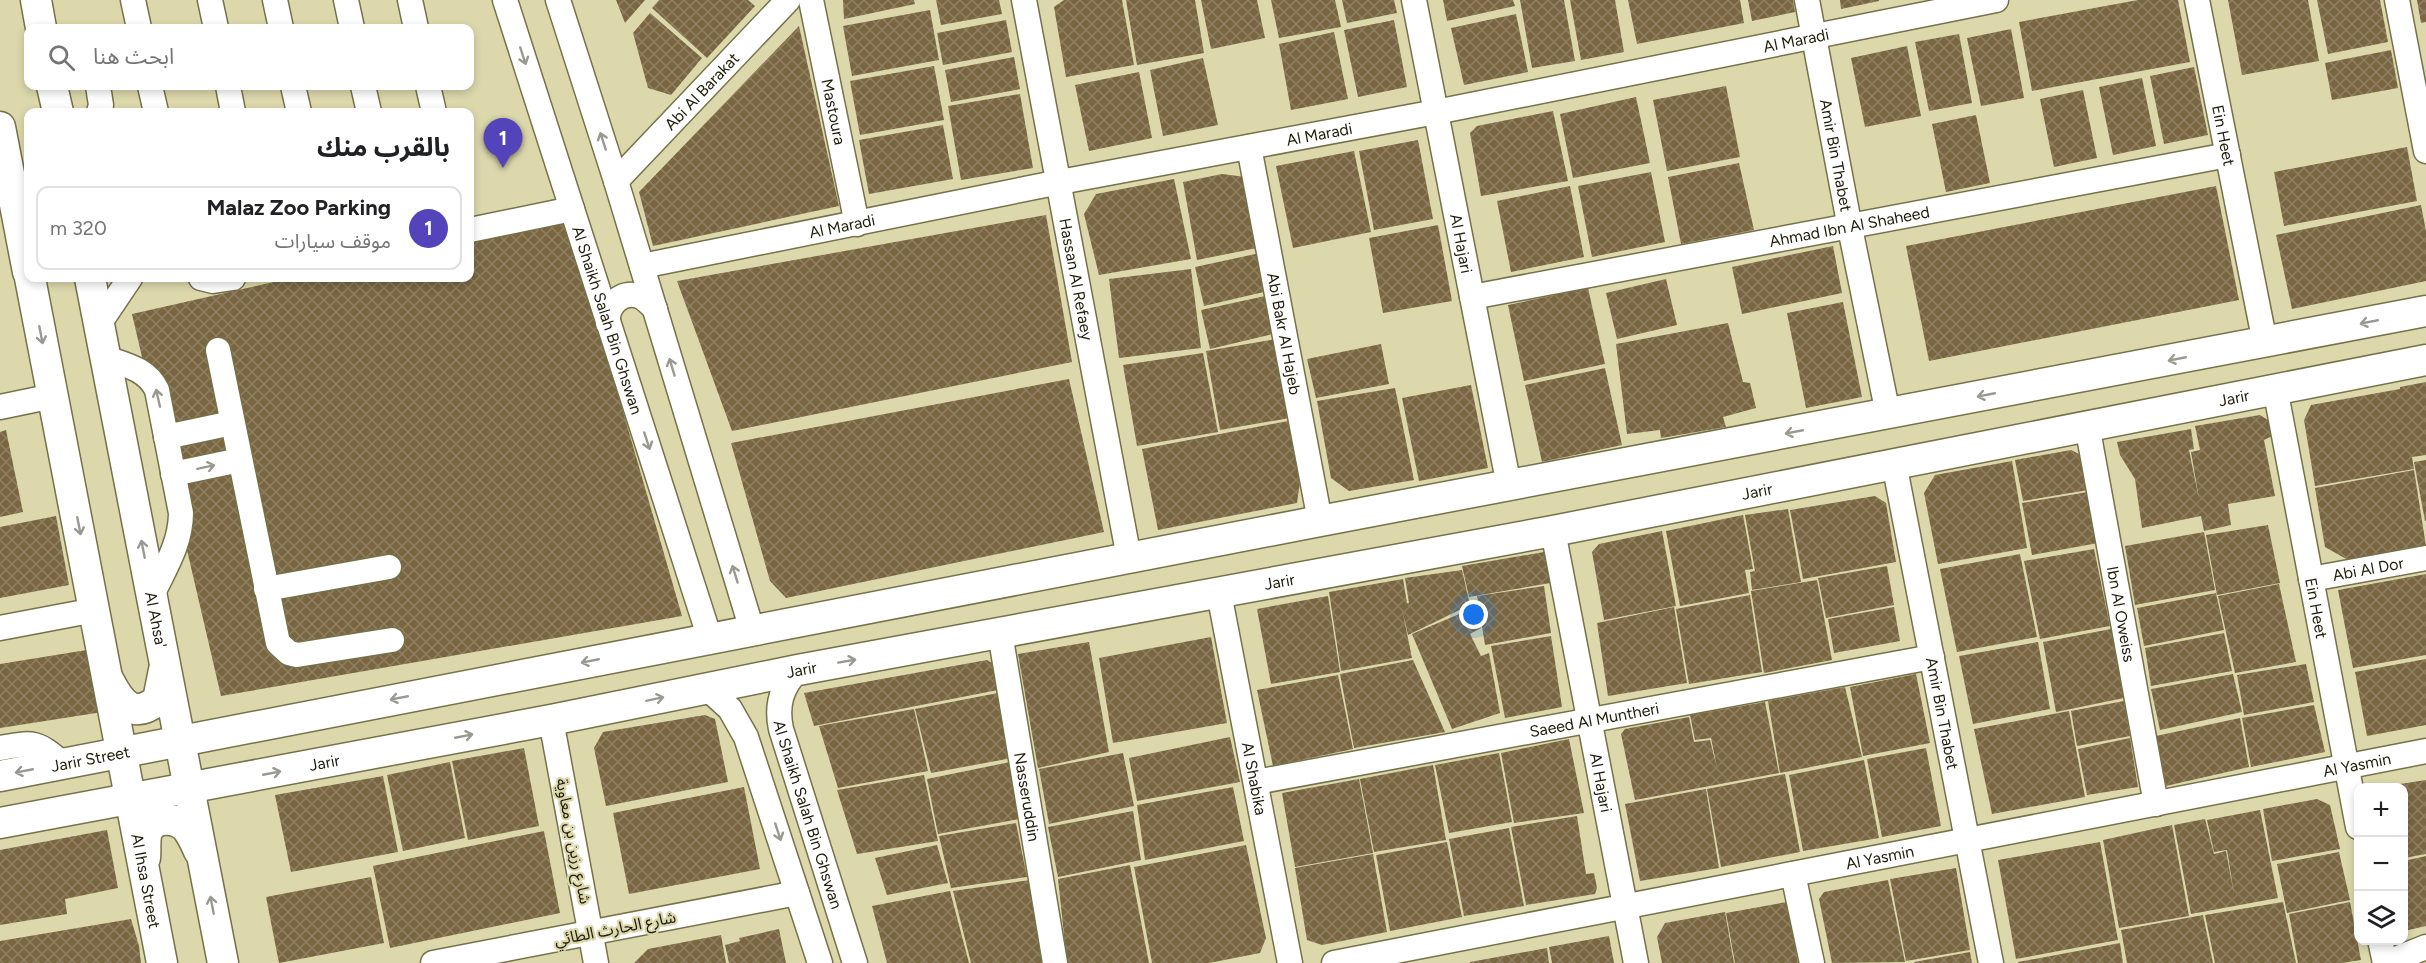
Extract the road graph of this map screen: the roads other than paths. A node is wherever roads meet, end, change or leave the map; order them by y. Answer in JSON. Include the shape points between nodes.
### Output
{"nodes":[{"id":1,"x":36,"y":0,"type":"edge"},
{"id":2,"x":133,"y":0,"type":"edge"},
{"id":3,"x":210,"y":0,"type":"edge"},
{"id":4,"x":275,"y":0,"type":"edge"},
{"id":5,"x":346,"y":0,"type":"edge"},
{"id":6,"x":410,"y":0,"type":"edge"},
{"id":7,"x":505,"y":0,"type":"edge"},
{"id":8,"x":558,"y":0,"type":"edge"},
{"id":9,"x":788,"y":0,"type":"edge"},
{"id":10,"x":811,"y":0,"type":"edge"},
{"id":11,"x":1024,"y":0,"type":"edge"},
{"id":12,"x":1414,"y":0,"type":"edge"},
{"id":13,"x":1807,"y":0,"type":"edge"},
{"id":14,"x":1996,"y":0,"type":"edge"},
{"id":15,"x":2197,"y":0,"type":"edge"},
{"id":16,"x":2397,"y":0,"type":"edge"},
{"id":17,"x":40,"y":24,"type":"edge"},
{"id":18,"x":138,"y":24,"type":"edge"},
{"id":19,"x":215,"y":24,"type":"edge"},
{"id":20,"x":280,"y":24,"type":"edge"},
{"id":21,"x":351,"y":24,"type":"edge"},
{"id":22,"x":415,"y":24,"type":"edge"},
{"id":23,"x":1814,"y":37,"type":"junction"},
{"id":24,"x":53,"y":90,"type":"edge"},
{"id":25,"x":99,"y":90,"type":"edge"},
{"id":26,"x":151,"y":90,"type":"edge"},
{"id":27,"x":229,"y":90,"type":"edge"},
{"id":28,"x":294,"y":90,"type":"edge"},
{"id":29,"x":364,"y":90,"type":"edge"},
{"id":30,"x":429,"y":90,"type":"edge"},
{"id":31,"x":57,"y":108,"type":"edge"},
{"id":32,"x":100,"y":108,"type":"edge"},
{"id":33,"x":155,"y":108,"type":"edge"},
{"id":34,"x":233,"y":108,"type":"edge"},
{"id":35,"x":298,"y":108,"type":"edge"},
{"id":36,"x":368,"y":108,"type":"edge"},
{"id":37,"x":433,"y":108,"type":"edge"},
{"id":38,"x":1436,"y":112,"type":"junction"},
{"id":39,"x":0,"y":127,"type":"edge"},
{"id":40,"x":1249,"y":147,"type":"junction"},
{"id":41,"x":2426,"y":151,"type":"edge"},
{"id":42,"x":2228,"y":155,"type":"junction"},
{"id":43,"x":616,"y":181,"type":"junction"},
{"id":44,"x":5,"y":182,"type":"edge"},
{"id":45,"x":1060,"y":182,"type":"junction"},
{"id":46,"x":572,"y":209,"type":"junction"},
{"id":47,"x":857,"y":224,"type":"junction"},
{"id":48,"x":1850,"y":228,"type":"junction"},
{"id":49,"x":474,"y":229,"type":"edge"},
{"id":50,"x":24,"y":256,"type":"edge"},
{"id":51,"x":640,"y":261,"type":"junction"},
{"id":52,"x":595,"y":280,"type":"junction"},
{"id":53,"x":31,"y":282,"type":"edge"},
{"id":54,"x":91,"y":282,"type":"edge"},
{"id":55,"x":127,"y":282,"type":"edge"},
{"id":56,"x":1472,"y":297,"type":"junction"},
{"id":57,"x":655,"y":309,"type":"junction"},
{"id":58,"x":2426,"y":311,"type":"edge"},
{"id":59,"x":608,"y":322,"type":"junction"},
{"id":60,"x":99,"y":324,"type":"junction"},
{"id":61,"x":2265,"y":342,"type":"junction"},
{"id":62,"x":218,"y":350,"type":"dead end"},
{"id":63,"x":106,"y":358,"type":"junction"},
{"id":64,"x":2426,"y":360,"type":"edge"},
{"id":65,"x":2275,"y":388,"type":"junction"},
{"id":66,"x":53,"y":396,"type":"junction"},
{"id":67,"x":0,"y":407,"type":"edge"},
{"id":68,"x":1888,"y":414,"type":"junction"},
{"id":69,"x":232,"y":423,"type":"junction"},
{"id":70,"x":2087,"y":425,"type":"junction"},
{"id":71,"x":166,"y":437,"type":"junction"},
{"id":72,"x":240,"y":460,"type":"junction"},
{"id":73,"x":1894,"y":463,"type":"junction"},
{"id":74,"x":173,"y":474,"type":"junction"},
{"id":75,"x":1509,"y":486,"type":"junction"},
{"id":76,"x":1320,"y":521,"type":"junction"},
{"id":77,"x":1553,"y":531,"type":"junction"},
{"id":78,"x":1129,"y":558,"type":"junction"},
{"id":79,"x":2426,"y":558,"type":"edge"},
{"id":80,"x":389,"y":567,"type":"dead end"},
{"id":81,"x":2311,"y":579,"type":"junction"},
{"id":82,"x":266,"y":589,"type":"junction"},
{"id":83,"x":1219,"y":593,"type":"junction"},
{"id":84,"x":152,"y":595,"type":"junction"},
{"id":85,"x":95,"y":610,"type":"junction"},
{"id":86,"x":0,"y":628,"type":"edge"},
{"id":87,"x":752,"y":630,"type":"junction"},
{"id":88,"x":999,"y":633,"type":"junction"},
{"id":89,"x":710,"y":639,"type":"junction"},
{"id":90,"x":392,"y":640,"type":"dead end"},
{"id":91,"x":1932,"y":657,"type":"junction"},
{"id":92,"x":165,"y":669,"type":"junction"},
{"id":93,"x":798,"y":670,"type":"junction"},
{"id":94,"x":109,"y":681,"type":"junction"},
{"id":95,"x":707,"y":688,"type":"junction"},
{"id":96,"x":551,"y":720,"type":"junction"},
{"id":97,"x":1589,"y":720,"type":"junction"},
{"id":98,"x":233,"y":729,"type":"junction"},
{"id":99,"x":783,"y":737,"type":"junction"},
{"id":100,"x":180,"y":740,"type":"junction"},
{"id":101,"x":749,"y":747,"type":"junction"},
{"id":102,"x":0,"y":748,"type":"edge"},
{"id":103,"x":2426,"y":751,"type":"edge"},
{"id":104,"x":123,"y":752,"type":"junction"},
{"id":105,"x":65,"y":763,"type":"junction"},
{"id":106,"x":2347,"y":767,"type":"junction"},
{"id":107,"x":0,"y":776,"type":"edge"},
{"id":108,"x":243,"y":778,"type":"junction"},
{"id":109,"x":796,"y":780,"type":"junction"},
{"id":110,"x":1256,"y":782,"type":"junction"},
{"id":111,"x":190,"y":788,"type":"junction"},
{"id":112,"x":764,"y":789,"type":"junction"},
{"id":113,"x":132,"y":799,"type":"junction"},
{"id":114,"x":2156,"y":804,"type":"junction"},
{"id":115,"x":2354,"y":805,"type":"edge"},
{"id":116,"x":74,"y":809,"type":"junction"},
{"id":117,"x":0,"y":823,"type":"edge"},
{"id":118,"x":1967,"y":840,"type":"junction"},
{"id":119,"x":204,"y":859,"type":"junction"},
{"id":120,"x":145,"y":867,"type":"junction"},
{"id":121,"x":1793,"y":874,"type":"junction"},
{"id":122,"x":797,"y":893,"type":"junction"},
{"id":123,"x":1625,"y":906,"type":"junction"},
{"id":124,"x":591,"y":933,"type":"junction"},
{"id":125,"x":2381,"y":945,"type":"edge"},
{"id":126,"x":2426,"y":947,"type":"edge"},
{"id":127,"x":162,"y":963,"type":"edge"},
{"id":128,"x":223,"y":963,"type":"edge"},
{"id":129,"x":433,"y":963,"type":"edge"},
{"id":130,"x":596,"y":963,"type":"edge"},
{"id":131,"x":820,"y":963,"type":"edge"},
{"id":132,"x":855,"y":963,"type":"edge"},
{"id":133,"x":1055,"y":963,"type":"edge"},
{"id":134,"x":1290,"y":963,"type":"edge"},
{"id":135,"x":1334,"y":963,"type":"edge"},
{"id":136,"x":1636,"y":963,"type":"edge"},
{"id":137,"x":1812,"y":963,"type":"edge"},
{"id":138,"x":1991,"y":963,"type":"edge"},
{"id":139,"x":2385,"y":963,"type":"edge"}],
"edges":[{"from":1,"to":17,"type":"main road"},
{"from":2,"to":18,"type":"street"},
{"from":3,"to":19,"type":"street"},
{"from":4,"to":20,"type":"street"},
{"from":5,"to":21,"type":"street"},
{"from":6,"to":22,"type":"street"},
{"from":7,"to":46,"type":"street","name":"Al Shaikh Salah Bin Ghswan","one_way":true},
{"from":43,"to":8,"type":"street","one_way":true},
{"from":9,"to":43,"type":"street","name":"Abi Al Barakat"},
{"from":10,"to":47,"type":"street","name":"Mastoura"},
{"from":11,"to":45,"type":"street","name":"Hassan Al Refaey"},
{"from":12,"to":38,"type":"street","name":"Al Hajari"},
{"from":13,"to":23,"type":"street","name":"Amir Bin Thabet"},
{"from":14,"to":23,"type":"street","name":"Al Maradi"},
{"from":15,"to":42,"type":"street","name":"Ein Heet"},
{"from":16,"to":41,"type":"street"},
{"from":23,"to":38,"type":"street","name":"Al Maradi"},
{"from":23,"to":48,"type":"street","name":"Amir Bin Thabet"},
{"from":24,"to":31,"type":"main road"},
{"from":25,"to":32,"type":"street"},
{"from":26,"to":33,"type":"street"},
{"from":27,"to":34,"type":"street"},
{"from":28,"to":35,"type":"street"},
{"from":29,"to":36,"type":"street"},
{"from":30,"to":37,"type":"street"},
{"from":38,"to":40,"type":"street","name":"Al Maradi"},
{"from":38,"to":56,"type":"street","name":"Al Hajari"},
{"from":39,"to":44,"type":"main road"},
{"from":40,"to":45,"type":"street","name":"Al Maradi"},
{"from":40,"to":76,"type":"street","name":"Abi Bakr Al Hajeb"},
{"from":42,"to":48,"type":"street","name":"Ahmad Ibn Al Shaheed"},
{"from":42,"to":61,"type":"street","name":"Ein Heet"},
{"from":43,"to":51,"type":"street"},
{"from":44,"to":50,"type":"main road"},
{"from":45,"to":47,"type":"street","name":"Al Maradi"},
{"from":45,"to":78,"type":"street","name":"Hassan Al Refaey"},
{"from":46,"to":49,"type":"street"},
{"from":46,"to":52,"type":"street","name":"Al Shaikh Salah Bin Ghswan"},
{"from":47,"to":51,"type":"street","name":"Al Maradi"},
{"from":48,"to":56,"type":"street","name":"Ahmad Ibn Al Shaheed"},
{"from":48,"to":68,"type":"street","name":"Amir Bin Thabet"},
{"from":51,"to":52,"type":"street","via":[[628,284],[607,289]]},
{"from":51,"to":57,"type":"street"},
{"from":52,"to":59,"type":"street","name":"Al Shaikh Salah Bin Ghswan"},
{"from":53,"to":66,"type":"main road","one_way":true},
{"from":54,"to":60,"type":"main road","name":"Al Ahsa'"},
{"from":55,"to":60,"type":"street"},
{"from":56,"to":75,"type":"street","name":"Al Hajari"},
{"from":57,"to":59,"type":"street","via":[[639,296],[624,296],[613,303]]},
{"from":87,"to":57,"type":"street","one_way":true},
{"from":58,"to":61,"type":"main road","one_way":true},
{"from":59,"to":89,"type":"street","name":"Al Shaikh Salah Bin Ghswan","one_way":true},
{"from":60,"to":63,"type":"main road","name":"Al Ahsa'"},
{"from":61,"to":68,"type":"main road","one_way":true},
{"from":62,"to":69,"type":"street"},
{"from":71,"to":63,"type":"street","one_way":true,"via":[[154,384],[142,372]]},
{"from":84,"to":63,"type":"main road","name":"Al Ahsa'","one_way":true},
{"from":64,"to":65,"type":"main road","name":"Jarir"},
{"from":65,"to":70,"type":"main road","name":"Jarir"},
{"from":65,"to":81,"type":"street","name":"Ein Heet"},
{"from":66,"to":67,"type":"street"},
{"from":66,"to":85,"type":"main road","one_way":true},
{"from":68,"to":75,"type":"main road","one_way":true},
{"from":69,"to":71,"type":"street"},
{"from":69,"to":72,"type":"street"},
{"from":70,"to":73,"type":"main road","name":"Jarir"},
{"from":70,"to":114,"type":"street","name":"Ibn Al Oweiss"},
{"from":71,"to":74,"type":"street"},
{"from":74,"to":72,"type":"street","one_way":true},
{"from":72,"to":82,"type":"street"},
{"from":73,"to":77,"type":"main road","name":"Jarir"},
{"from":73,"to":91,"type":"street","name":"Amir Bin Thabet"},
{"from":74,"to":84,"type":"street","via":[[181,513],[179,536]]},
{"from":75,"to":76,"type":"main road"},
{"from":76,"to":78,"type":"main road"},
{"from":77,"to":83,"type":"main road","name":"Jarir"},
{"from":77,"to":97,"type":"street","name":"Al Hajari"},
{"from":78,"to":87,"type":"main road"},
{"from":79,"to":81,"type":"street","name":"Abi Al Dor"},
{"from":80,"to":82,"type":"street"},
{"from":81,"to":106,"type":"street","name":"Ein Heet"},
{"from":82,"to":90,"type":"street","via":[[275,636],[289,653],[304,655]]},
{"from":83,"to":88,"type":"main road","name":"Jarir"},
{"from":83,"to":110,"type":"street","name":"Al Shabika"},
{"from":84,"to":92,"type":"main road","name":"Al Ahsa'"},
{"from":85,"to":86,"type":"street"},
{"from":85,"to":94,"type":"main road"},
{"from":87,"to":89,"type":"main road"},
{"from":93,"to":88,"type":"main road","name":"Jarir","one_way":true},
{"from":88,"to":133,"type":"street","name":"Nasseruddin"},
{"from":89,"to":98,"type":"main road","one_way":true},
{"from":91,"to":97,"type":"street","name":"Saeed Al Muntheri"},
{"from":91,"to":118,"type":"street","name":"Amir Bin Thabet"},
{"from":92,"to":94,"type":"main road","via":[[158,700],[144,709],[124,704]]},
{"from":92,"to":100,"type":"main road","name":"Al Ahsa'"},
{"from":93,"to":95,"type":"main road","name":"Jarir"},
{"from":93,"to":99,"type":"street","name":"Al Shaikh Salah Bin Ghswan","via":[[789,679],[779,703]]},
{"from":94,"to":104,"type":"main road"},
{"from":96,"to":95,"type":"main road","name":"Jarir","one_way":true},
{"from":95,"to":101,"type":"street","name":"Al Shaikh Salah Bin Ghswan","via":[[730,709]]},
{"from":108,"to":96,"type":"main road","name":"Jarir","one_way":true},
{"from":96,"to":124,"type":"street","name":"شارع رزين بن معاوية"},
{"from":97,"to":110,"type":"street","name":"Saeed Al Muntheri"},
{"from":97,"to":123,"type":"street","name":"Al Hajari"},
{"from":98,"to":100,"type":"main road"},
{"from":98,"to":108,"type":"main road","via":[[207,744],[202,765],[213,778]]},
{"from":99,"to":101,"type":"street","via":[[772,757],[763,758]]},
{"from":99,"to":109,"type":"street","name":"Al Shaikh Salah Bin Ghswan"},
{"from":100,"to":104,"type":"main road","name":"Jarir Street"},
{"from":100,"to":111,"type":"main road","name":"Al Ahsa'"},
{"from":101,"to":112,"type":"street","name":"Al Shaikh Salah Bin Ghswan"},
{"from":102,"to":105,"type":"street","via":[[40,746]]},
{"from":103,"to":106,"type":"street","name":"Al Yasmin"},
{"from":104,"to":105,"type":"main road","name":"Jarir Street"},
{"from":104,"to":113,"type":"main road","name":"Al Ihsa Street"},
{"from":105,"to":107,"type":"main road","name":"Jarir Street","one_way":true},
{"from":105,"to":116,"type":"main road","via":[[96,765],[104,779],[98,799]]},
{"from":106,"to":114,"type":"street","name":"Al Yasmin"},
{"from":106,"to":115,"type":"street","name":"Ein Heet"},
{"from":108,"to":111,"type":"main road","name":"Jarir"},
{"from":109,"to":112,"type":"street","via":[[778,768],[769,771]]},
{"from":109,"to":132,"type":"street","name":"Al Shaikh Salah Bin Ghswan"},
{"from":110,"to":134,"type":"street","name":"Al Shabika"},
{"from":111,"to":113,"type":"main road","name":"Jarir"},
{"from":111,"to":119,"type":"main road","name":"Al Ahsa'"},
{"from":112,"to":122,"type":"street","name":"Al Shaikh Salah Bin Ghswan","one_way":true},
{"from":113,"to":116,"type":"main road","name":"Jarir"},
{"from":113,"to":120,"type":"main road","name":"Al Ihsa Street"},
{"from":114,"to":118,"type":"street","name":"Al Yasmin"},
{"from":116,"to":117,"type":"main road"},
{"from":118,"to":121,"type":"street","name":"Al Yasmin"},
{"from":118,"to":138,"type":"street","name":"Amir Bin Thabet"},
{"from":119,"to":120,"type":"main road","via":[[183,825],[162,820],[148,830]]},
{"from":128,"to":119,"type":"main road","name":"Al Ahsa'","one_way":true},
{"from":120,"to":127,"type":"main road","name":"Al Ihsa Street"},
{"from":121,"to":123,"type":"street","name":"Al Yasmin"},
{"from":121,"to":137,"type":"street"},
{"from":122,"to":124,"type":"street","name":"شارع الحارث الطائي"},
{"from":122,"to":131,"type":"street","name":"Al Shaikh Salah Bin Ghswan"},
{"from":123,"to":135,"type":"street","name":"Al Yasmin"},
{"from":123,"to":136,"type":"street","name":"Al Hajari"},
{"from":124,"to":129,"type":"street","name":"شارع الحارث الطائي"},
{"from":124,"to":130,"type":"street","name":"شارع رزين بن معاوية"},
{"from":125,"to":139,"type":"street"},
{"from":126,"to":139,"type":"street"}]}
